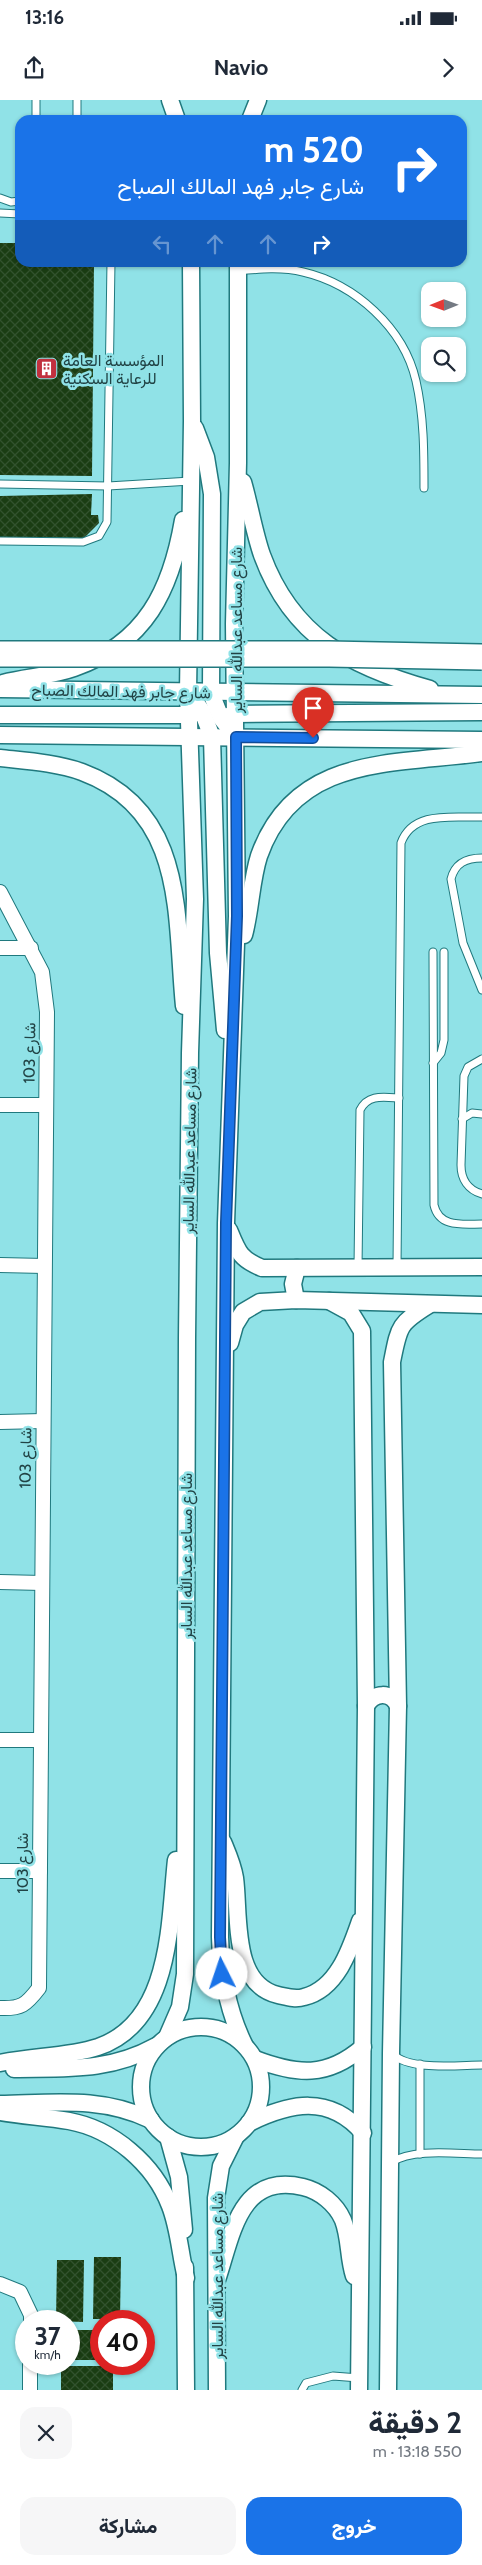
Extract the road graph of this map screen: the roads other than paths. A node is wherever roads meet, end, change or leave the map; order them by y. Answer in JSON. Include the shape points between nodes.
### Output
{"nodes":[{"id":1,"x":36,"y":100,"type":"edge"},
{"id":2,"x":77,"y":100,"type":"edge"},
{"id":3,"x":170,"y":100,"type":"edge"},
{"id":4,"x":258,"y":100,"type":"edge"},
{"id":5,"x":36,"y":115,"type":"edge"},
{"id":6,"x":77,"y":115,"type":"edge"},
{"id":7,"x":175,"y":115,"type":"edge"},
{"id":8,"x":252,"y":115,"type":"edge"},
{"id":9,"x":0,"y":198,"type":"edge"},
{"id":10,"x":15,"y":202,"type":"edge"},
{"id":11,"x":0,"y":214,"type":"edge"},
{"id":12,"x":15,"y":214,"type":"edge"},
{"id":13,"x":111,"y":267,"type":"edge"},
{"id":14,"x":191,"y":267,"type":"edge"},
{"id":15,"x":238,"y":267,"type":"edge"},
{"id":16,"x":192,"y":421,"type":"junction"},
{"id":17,"x":238,"y":463,"type":"junction"},
{"id":18,"x":191,"y":482,"type":"junction"},
{"id":19,"x":0,"y":484,"type":"edge"},
{"id":20,"x":108,"y":486,"type":"junction"},
{"id":21,"x":424,"y":488,"type":"dead end"},
{"id":22,"x":0,"y":541,"type":"edge"},
{"id":23,"x":0,"y":654,"type":"edge"},
{"id":24,"x":482,"y":658,"type":"edge"},
{"id":25,"x":0,"y":684,"type":"edge"},
{"id":26,"x":0,"y":689,"type":"edge"},
{"id":27,"x":188,"y":692,"type":"junction"},
{"id":28,"x":235,"y":693,"type":"junction"},
{"id":29,"x":449,"y":694,"type":"junction"},
{"id":30,"x":482,"y":695,"type":"edge"},
{"id":31,"x":482,"y":712,"type":"edge"},
{"id":32,"x":0,"y":715,"type":"edge"},
{"id":33,"x":212,"y":715,"type":"junction"},
{"id":34,"x":0,"y":736,"type":"edge"},
{"id":35,"x":190,"y":737,"type":"junction"},
{"id":36,"x":236,"y":737,"type":"junction"},
{"id":37,"x":482,"y":740,"type":"edge"},
{"id":38,"x":482,"y":753,"type":"edge"},
{"id":39,"x":0,"y":758,"type":"edge"},
{"id":40,"x":482,"y":818,"type":"edge"},
{"id":41,"x":482,"y":858,"type":"edge"},
{"id":42,"x":0,"y":892,"type":"edge"},
{"id":43,"x":0,"y":948,"type":"edge"},
{"id":44,"x":30,"y":948,"type":"junction"},
{"id":45,"x":433,"y":952,"type":"dead end"},
{"id":46,"x":444,"y":952,"type":"dead end"},
{"id":47,"x":236,"y":969,"type":"junction"},
{"id":48,"x":482,"y":990,"type":"edge"},
{"id":49,"x":190,"y":1053,"type":"junction"},
{"id":50,"x":482,"y":1059,"type":"edge"},
{"id":51,"x":230,"y":1061,"type":"junction"},
{"id":52,"x":433,"y":1063,"type":"junction"},
{"id":53,"x":399,"y":1098,"type":"junction"},
{"id":54,"x":0,"y":1105,"type":"edge"},
{"id":55,"x":45,"y":1105,"type":"junction"},
{"id":56,"x":482,"y":1114,"type":"edge"},
{"id":57,"x":462,"y":1119,"type":"junction"},
{"id":58,"x":482,"y":1194,"type":"edge"},
{"id":59,"x":226,"y":1223,"type":"junction"},
{"id":60,"x":482,"y":1224,"type":"edge"},
{"id":61,"x":0,"y":1265,"type":"edge"},
{"id":62,"x":44,"y":1266,"type":"junction"},
{"id":63,"x":482,"y":1267,"type":"edge"},
{"id":64,"x":297,"y":1268,"type":"junction"},
{"id":65,"x":358,"y":1268,"type":"junction"},
{"id":66,"x":397,"y":1268,"type":"junction"},
{"id":67,"x":296,"y":1300,"type":"junction"},
{"id":68,"x":329,"y":1300,"type":"junction"},
{"id":69,"x":429,"y":1305,"type":"junction"},
{"id":70,"x":482,"y":1305,"type":"edge"},
{"id":71,"x":224,"y":1370,"type":"junction"},
{"id":72,"x":43,"y":1421,"type":"junction"},
{"id":73,"x":0,"y":1422,"type":"edge"},
{"id":74,"x":0,"y":1582,"type":"edge"},
{"id":75,"x":42,"y":1583,"type":"junction"},
{"id":76,"x":366,"y":1706,"type":"junction"},
{"id":77,"x":398,"y":1706,"type":"junction"},
{"id":78,"x":0,"y":1740,"type":"edge"},
{"id":79,"x":39,"y":1740,"type":"junction"},
{"id":80,"x":184,"y":1799,"type":"junction"},
{"id":81,"x":220,"y":1834,"type":"junction"},
{"id":82,"x":0,"y":1871,"type":"edge"},
{"id":83,"x":40,"y":1871,"type":"junction"},
{"id":84,"x":364,"y":1887,"type":"junction"},
{"id":85,"x":0,"y":2008,"type":"edge"},
{"id":86,"x":162,"y":2041,"type":"junction"},
{"id":87,"x":244,"y":2044,"type":"junction"},
{"id":88,"x":363,"y":2047,"type":"junction"},
{"id":89,"x":391,"y":2052,"type":"junction"},
{"id":90,"x":255,"y":2059,"type":"junction"},
{"id":91,"x":0,"y":2063,"type":"edge"},
{"id":92,"x":420,"y":2064,"type":"junction"},
{"id":93,"x":482,"y":2065,"type":"edge"},
{"id":94,"x":0,"y":2070,"type":"edge"},
{"id":95,"x":0,"y":2104,"type":"edge"},
{"id":96,"x":0,"y":2112,"type":"edge"},
{"id":97,"x":151,"y":2120,"type":"junction"},
{"id":98,"x":249,"y":2124,"type":"junction"},
{"id":99,"x":363,"y":2133,"type":"junction"},
{"id":100,"x":236,"y":2136,"type":"junction"},
{"id":101,"x":168,"y":2137,"type":"junction"},
{"id":102,"x":420,"y":2154,"type":"junction"},
{"id":103,"x":482,"y":2154,"type":"edge"},
{"id":104,"x":390,"y":2164,"type":"junction"},
{"id":105,"x":186,"y":2278,"type":"junction"},
{"id":106,"x":217,"y":2280,"type":"junction"},
{"id":107,"x":0,"y":2284,"type":"edge"},
{"id":108,"x":361,"y":2300,"type":"junction"},
{"id":109,"x":29,"y":2310,"type":"edge"},
{"id":110,"x":30,"y":2375,"type":"edge"},
{"id":111,"x":359,"y":2384,"type":"edge"},
{"id":112,"x":30,"y":2390,"type":"edge"},
{"id":113,"x":186,"y":2390,"type":"edge"},
{"id":114,"x":218,"y":2390,"type":"edge"},
{"id":115,"x":302,"y":2390,"type":"edge"},
{"id":116,"x":388,"y":2390,"type":"edge"}],
"edges":[{"from":1,"to":5,"type":"lane"},
{"from":2,"to":6,"type":"lane"},
{"from":3,"to":7,"type":"street"},
{"from":4,"to":8,"type":"street"},
{"from":9,"to":10,"type":"lane"},
{"from":11,"to":12,"type":"lane"},
{"from":13,"to":20,"type":"lane"},
{"from":14,"to":16,"type":"street","name":"شارع مساعد عبدالله الساير"},
{"from":15,"to":17,"type":"street","name":"شارع مساعد عبدالله الساير"},
{"from":15,"to":21,"type":"lane","via":[[303,272],[334,282],[361,299],[385,322],[403,349],[416,379],[423,431]]},
{"from":16,"to":18,"type":"street","name":"شارع مساعد عبدالله الساير"},
{"from":16,"to":33,"type":"street","via":[[206,457],[212,494]]},
{"from":17,"to":28,"type":"street","name":"شارع مساعد عبدالله الساير"},
{"from":17,"to":29,"type":"street","via":[[265,562],[274,583],[311,631],[361,666]]},
{"from":18,"to":20,"type":"lane"},
{"from":18,"to":25,"type":"street","via":[[168,582],[140,627],[120,645],[73,669]]},
{"from":18,"to":27,"type":"street","name":"شارع مساعد عبدالله الساير"},
{"from":19,"to":20,"type":"lane"},
{"from":20,"to":22,"type":"lane","via":[[108,522],[99,536],[74,542]]},
{"from":23,"to":24,"type":"highway","bridge":true,"via":[[329,654]]},
{"from":26,"to":27,"type":"street","name":"شارع جابر فهد المالك الصباح"},
{"from":27,"to":33,"type":"street","name":"شارع مساعد عبدالله الساير"},
{"from":27,"to":33,"type":"street","name":"شارع جابر فهد المالك الصباح"},
{"from":28,"to":29,"type":"street","name":"شارع جابر فهد المالك الصباح"},
{"from":28,"to":33,"type":"street","name":"شارع مساعد عبدالله الساير"},
{"from":28,"to":33,"type":"street","name":"شارع جابر فهد المالك الصباح"},
{"from":29,"to":30,"type":"street","name":"شارع جابر فهد المالك الصباح"},
{"from":31,"to":33,"type":"street"},
{"from":32,"to":33,"type":"street"},
{"from":33,"to":35,"type":"street","name":"شارع مساعد عبدالله الساير"},
{"from":33,"to":35,"type":"street","name":"شارع جابر فهد المالك الصباح"},
{"from":33,"to":36,"type":"street","name":"شارع مساعد عبدالله الساير"},
{"from":33,"to":36,"type":"street","name":"شارع جابر فهد المالك الصباح"},
{"from":33,"to":51,"type":"street","via":[[220,982]]},
{"from":34,"to":35,"type":"street","name":"شارع جابر فهد المالك الصباح"},
{"from":35,"to":49,"type":"street","name":"شارع مساعد عبدالله الساير","via":[[195,899]]},
{"from":36,"to":37,"type":"street","name":"شارع جابر فهد المالك الصباح"},
{"from":36,"to":47,"type":"street","name":"شارع مساعد عبدالله الساير"},
{"from":38,"to":47,"type":"street","via":[[367,765],[339,773],[312,786],[290,804],[270,829],[259,858]]},
{"from":39,"to":49,"type":"street","via":[[81,772],[105,782],[145,817],[169,865]]},
{"from":40,"to":53,"type":"lane","via":[[420,821],[408,829],[402,843]]},
{"from":41,"to":48,"type":"lane","via":[[462,861],[451,879],[464,944]]},
{"from":42,"to":44,"type":"street","name":"شارع 103"},
{"from":43,"to":44,"type":"street"},
{"from":44,"to":55,"type":"street","name":"شارع 103","via":[[42,972],[47,1012]]},
{"from":45,"to":52,"type":"lane"},
{"from":46,"to":52,"type":"lane","via":[[443,1046]]},
{"from":47,"to":51,"type":"street","name":"شارع مساعد عبدالله الساير"},
{"from":49,"to":80,"type":"street","name":"شارع مساعد عبدالله الساير"},
{"from":50,"to":57,"type":"lane","via":[[465,1071]]},
{"from":51,"to":59,"type":"street","name":"شارع مساعد عبدالله الساير"},
{"from":52,"to":60,"type":"lane","via":[[435,1210],[447,1222]]},
{"from":53,"to":65,"type":"lane","via":[[371,1098],[360,1110]]},
{"from":53,"to":66,"type":"lane"},
{"from":54,"to":55,"type":"street"},
{"from":55,"to":62,"type":"street","name":"شارع 103"},
{"from":56,"to":57,"type":"lane","via":[[472,1112]]},
{"from":57,"to":58,"type":"lane","via":[[461,1172],[468,1187]]},
{"from":59,"to":64,"type":"street","via":[[237,1250],[246,1261],[262,1268]]},
{"from":59,"to":71,"type":"street","name":"شارع مساعد عبدالله الساير"},
{"from":61,"to":62,"type":"street"},
{"from":62,"to":72,"type":"street","name":"شارع 103"},
{"from":63,"to":66,"type":"street"},
{"from":64,"to":65,"type":"street"},
{"from":64,"to":67,"type":"street","via":[[293,1284]]},
{"from":65,"to":66,"type":"street"},
{"from":67,"to":68,"type":"street"},
{"from":67,"to":71,"type":"street","via":[[260,1302],[243,1312],[235,1325]]},
{"from":68,"to":69,"type":"street"},
{"from":68,"to":76,"type":"street","via":[[351,1313],[362,1331]]},
{"from":69,"to":70,"type":"street"},
{"from":69,"to":77,"type":"street","via":[[407,1318],[398,1331],[392,1362]]},
{"from":71,"to":81,"type":"street","name":"شارع مساعد عبدالله الساير"},
{"from":72,"to":73,"type":"street"},
{"from":72,"to":75,"type":"street","name":"شارع 103"},
{"from":74,"to":75,"type":"street"},
{"from":75,"to":79,"type":"street","name":"شارع 103"},
{"from":76,"to":77,"type":"street","via":[[372,1698],[382,1695],[392,1698]]},
{"from":76,"to":84,"type":"street"},
{"from":77,"to":89,"type":"street"},
{"from":78,"to":79,"type":"street"},
{"from":79,"to":83,"type":"street","name":"شارع 103"},
{"from":80,"to":86,"type":"street","name":"شارع مساعد عبدالله الساير","via":[[185,1974],[180,2007]]},
{"from":80,"to":91,"type":"street","via":[[164,1962],[159,1981],[142,2014],[116,2038],[99,2047]]},
{"from":81,"to":84,"type":"street","via":[[235,1877],[246,1968],[256,1983],[273,1994],[299,1999],[314,1995],[327,1986],[350,1947],[360,1922]]},
{"from":81,"to":87,"type":"street","name":"شارع مساعد عبدالله الساير","via":[[222,1974],[230,2010]]},
{"from":82,"to":83,"type":"street"},
{"from":83,"to":85,"type":"street","name":"شارع 103","via":[[39,1988],[29,2001],[16,2009]]},
{"from":84,"to":88,"type":"street"},
{"from":86,"to":87,"type":"street","via":[[190,2028],[215,2028]]},
{"from":86,"to":94,"type":"street","via":[[134,2057],[109,2065]]},
{"from":86,"to":97,"type":"street","via":[[146,2062],[141,2081],[143,2101]]},
{"from":87,"to":90,"type":"street"},
{"from":88,"to":90,"type":"street","via":[[336,2066],[320,2071],[288,2070]]},
{"from":88,"to":99,"type":"street"},
{"from":89,"to":92,"type":"lane","via":[[401,2061]]},
{"from":89,"to":104,"type":"street"},
{"from":90,"to":98,"type":"street","via":[[261,2092]]},
{"from":92,"to":93,"type":"lane"},
{"from":92,"to":102,"type":"lane"},
{"from":95,"to":97,"type":"street","via":[[105,2104]]},
{"from":96,"to":105,"type":"street","via":[[86,2126],[131,2150],[154,2176],[170,2206]]},
{"from":97,"to":101,"type":"street"},
{"from":98,"to":99,"type":"street","via":[[289,2108],[323,2106],[339,2111]]},
{"from":98,"to":100,"type":"street"},
{"from":99,"to":108,"type":"street"},
{"from":100,"to":101,"type":"street","via":[[220,2144],[202,2147],[184,2145]]},
{"from":100,"to":106,"type":"street","name":"شارع مساعد عبدالله الساير","via":[[227,2151],[218,2182]]},
{"from":101,"to":105,"type":"street","name":"شارع مساعد عبدالله الساير","via":[[183,2197]]},
{"from":102,"to":103,"type":"lane"},
{"from":102,"to":104,"type":"lane","via":[[404,2155]]},
{"from":104,"to":116,"type":"street"},
{"from":105,"to":113,"type":"street","name":"شارع مساعد عبدالله الساير"},
{"from":106,"to":108,"type":"street","via":[[235,2220],[242,2209],[250,2200],[271,2188],[295,2185],[328,2200],[342,2219]]},
{"from":106,"to":114,"type":"street","name":"شارع مساعد عبدالله الساير"},
{"from":107,"to":109,"type":"street","via":[[20,2292]]},
{"from":108,"to":111,"type":"street"},
{"from":110,"to":112,"type":"street"},
{"from":111,"to":115,"type":"lane","via":[[320,2378],[306,2383]]}]}
